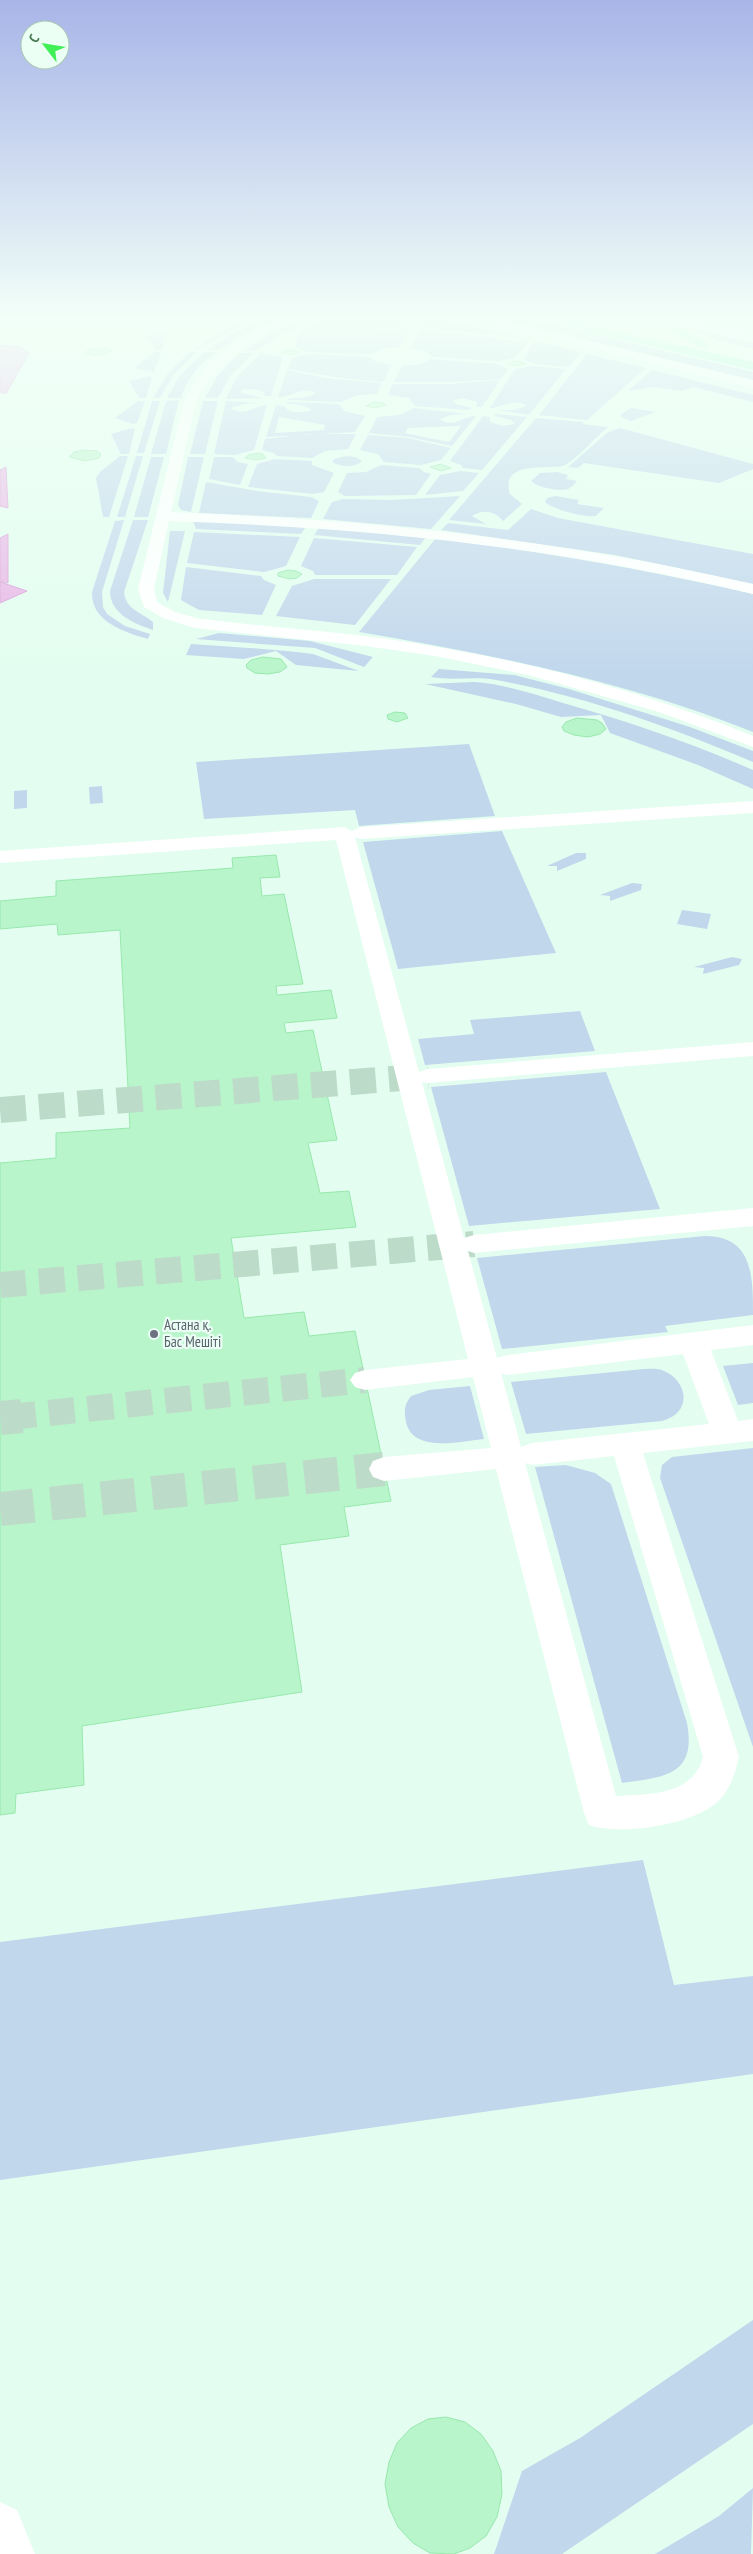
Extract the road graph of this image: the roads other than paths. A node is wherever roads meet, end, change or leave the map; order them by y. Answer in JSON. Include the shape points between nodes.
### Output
{"nodes":[{"id":1,"x":181,"y":436,"type":"edge"},
{"id":2,"x":162,"y":516,"type":"junction"},
{"id":3,"x":753,"y":589,"type":"edge"},
{"id":4,"x":753,"y":742,"type":"edge"},
{"id":5,"x":753,"y":807,"type":"edge"},
{"id":6,"x":361,"y":833,"type":"dead end"},
{"id":7,"x":0,"y":857,"type":"edge"},
{"id":8,"x":753,"y":1049,"type":"edge"},
{"id":9,"x":428,"y":1076,"type":"tunnel mouth"},
{"id":10,"x":753,"y":1217,"type":"edge"},
{"id":11,"x":474,"y":1244,"type":"tunnel mouth"},
{"id":12,"x":753,"y":1335,"type":"edge"},
{"id":13,"x":693,"y":1342,"type":"junction"},
{"id":14,"x":507,"y":1365,"type":"dead end"},
{"id":15,"x":466,"y":1369,"type":"dead end"},
{"id":16,"x":366,"y":1380,"type":"tunnel mouth"},
{"id":17,"x":740,"y":1431,"type":"edge"},
{"id":18,"x":625,"y":1444,"type":"junction"},
{"id":19,"x":532,"y":1454,"type":"dead end"},
{"id":20,"x":491,"y":1459,"type":"dead end"},
{"id":21,"x":384,"y":1469,"type":"tunnel mouth"},
{"id":22,"x":0,"y":2527,"type":"edge"},
{"id":23,"x":10,"y":2554,"type":"edge"}],
"edges":[{"from":1,"to":2,"type":"street"},
{"from":2,"to":3,"type":"street","via":[[320,523],[461,536],[655,568]]},
{"from":2,"to":4,"type":"street","via":[[146,589],[150,604],[169,616],[206,625],[390,644],[492,662],[638,701]]},
{"from":5,"to":6,"type":"street"},
{"from":7,"to":18,"type":"street","via":[[344,833],[602,1813],[682,1804],[703,1792],[712,1782],[721,1757]]},
{"from":8,"to":9,"type":"street"},
{"from":10,"to":11,"type":"street"},
{"from":12,"to":13,"type":"street"},
{"from":13,"to":14,"type":"street"},
{"from":13,"to":17,"type":"street"},
{"from":15,"to":16,"type":"street"},
{"from":17,"to":18,"type":"street"},
{"from":18,"to":19,"type":"street"},
{"from":20,"to":21,"type":"street"},
{"from":22,"to":23,"type":"street"}]}
